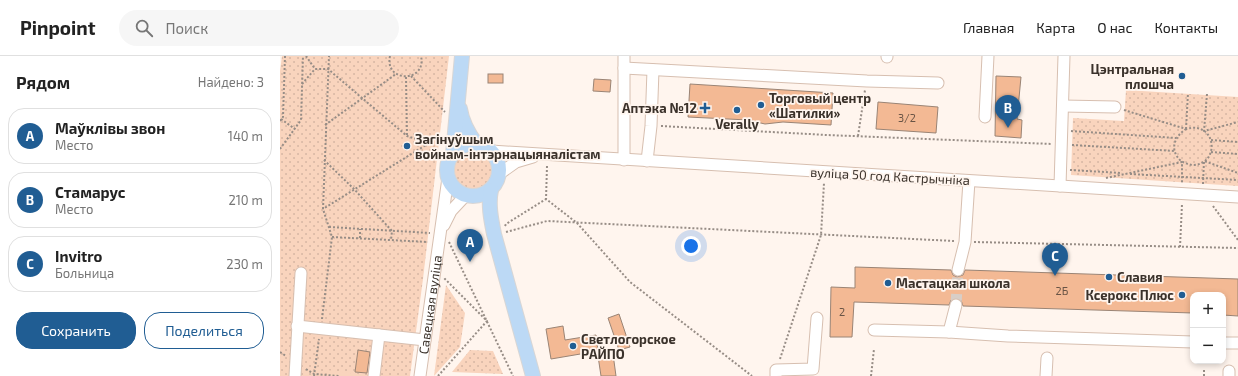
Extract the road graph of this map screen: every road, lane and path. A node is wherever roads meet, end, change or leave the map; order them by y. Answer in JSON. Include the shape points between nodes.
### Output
{"nodes":[{"id":1,"x":285,"y":56,"type":"edge"},
{"id":2,"x":303,"y":56,"type":"edge"},
{"id":3,"x":306,"y":56,"type":"edge"},
{"id":4,"x":329,"y":56,"type":"edge"},
{"id":5,"x":390,"y":56,"type":"edge"},
{"id":6,"x":421,"y":56,"type":"edge"},
{"id":7,"x":462,"y":56,"type":"edge"},
{"id":8,"x":624,"y":56,"type":"edge"},
{"id":9,"x":988,"y":56,"type":"edge"},
{"id":10,"x":1064,"y":56,"type":"edge"},
{"id":11,"x":624,"y":68,"type":"junction"},
{"id":12,"x":315,"y":69,"type":"junction"},
{"id":13,"x":328,"y":69,"type":"junction"},
{"id":14,"x":653,"y":70,"type":"junction"},
{"id":15,"x":396,"y":74,"type":"junction"},
{"id":16,"x":411,"y":76,"type":"junction"},
{"id":17,"x":406,"y":77,"type":"junction"},
{"id":18,"x":867,"y":81,"type":"junction"},
{"id":19,"x":938,"y":83,"type":"dead end"},
{"id":20,"x":302,"y":84,"type":"junction"},
{"id":21,"x":1188,"y":93,"type":"dead end"},
{"id":22,"x":1207,"y":94,"type":"dead end"},
{"id":23,"x":458,"y":95,"type":"junction"},
{"id":24,"x":362,"y":98,"type":"junction"},
{"id":25,"x":1063,"y":106,"type":"junction"},
{"id":26,"x":1115,"y":107,"type":"joint"},
{"id":27,"x":446,"y":113,"type":"dead end"},
{"id":28,"x":985,"y":117,"type":"dead end"},
{"id":29,"x":281,"y":120,"type":"edge"},
{"id":30,"x":1238,"y":122,"type":"edge"},
{"id":31,"x":325,"y":125,"type":"junction"},
{"id":32,"x":651,"y":126,"type":"junction"},
{"id":33,"x":1186,"y":128,"type":"junction"},
{"id":34,"x":295,"y":129,"type":"junction"},
{"id":35,"x":1204,"y":131,"type":"junction"},
{"id":36,"x":407,"y":136,"type":"junction"},
{"id":37,"x":858,"y":136,"type":"junction"},
{"id":38,"x":1176,"y":138,"type":"junction"},
{"id":39,"x":1211,"y":140,"type":"junction"},
{"id":40,"x":280,"y":141,"type":"edge"},
{"id":41,"x":1238,"y":142,"type":"edge"},
{"id":42,"x":284,"y":144,"type":"junction"},
{"id":43,"x":476,"y":144,"type":"junction"},
{"id":44,"x":1066,"y":144,"type":"junction"},
{"id":45,"x":280,"y":149,"type":"edge"},
{"id":46,"x":491,"y":151,"type":"junction"},
{"id":47,"x":1175,"y":151,"type":"junction"},
{"id":48,"x":1211,"y":152,"type":"junction"},
{"id":49,"x":452,"y":154,"type":"junction"},
{"id":50,"x":541,"y":154,"type":"junction"},
{"id":51,"x":1238,"y":154,"type":"edge"},
{"id":52,"x":324,"y":160,"type":"junction"},
{"id":53,"x":624,"y":160,"type":"junction"},
{"id":54,"x":647,"y":161,"type":"junction"},
{"id":55,"x":1204,"y":161,"type":"junction"},
{"id":56,"x":1182,"y":162,"type":"junction"},
{"id":57,"x":1069,"y":164,"type":"dead end"},
{"id":58,"x":547,"y":166,"type":"dead end"},
{"id":59,"x":1069,"y":170,"type":"junction"},
{"id":60,"x":1126,"y":173,"type":"junction"},
{"id":61,"x":1238,"y":173,"type":"edge"},
{"id":62,"x":499,"y":174,"type":"junction"},
{"id":63,"x":1069,"y":174,"type":"dead end"},
{"id":64,"x":448,"y":178,"type":"junction"},
{"id":65,"x":1238,"y":180,"type":"edge"},
{"id":66,"x":969,"y":181,"type":"junction"},
{"id":67,"x":1111,"y":181,"type":"dead end"},
{"id":68,"x":824,"y":183,"type":"dead end"},
{"id":69,"x":1060,"y":186,"type":"junction"},
{"id":70,"x":354,"y":189,"type":"junction"},
{"id":71,"x":491,"y":190,"type":"junction"},
{"id":72,"x":470,"y":196,"type":"junction"},
{"id":73,"x":1238,"y":197,"type":"edge"},
{"id":74,"x":546,"y":199,"type":"junction"},
{"id":75,"x":323,"y":209,"type":"junction"},
{"id":76,"x":577,"y":223,"type":"junction"},
{"id":77,"x":329,"y":227,"type":"junction"},
{"id":78,"x":360,"y":229,"type":"junction"},
{"id":79,"x":392,"y":230,"type":"junction"},
{"id":80,"x":494,"y":234,"type":"junction"},
{"id":81,"x":821,"y":235,"type":"junction"},
{"id":82,"x":332,"y":237,"type":"junction"},
{"id":83,"x":360,"y":238,"type":"junction"},
{"id":84,"x":443,"y":239,"type":"junction"},
{"id":85,"x":391,"y":240,"type":"junction"},
{"id":86,"x":965,"y":242,"type":"junction"},
{"id":87,"x":1238,"y":248,"type":"edge"},
{"id":88,"x":435,"y":269,"type":"junction"},
{"id":89,"x":958,"y":270,"type":"tunnel mouth"},
{"id":90,"x":301,"y":273,"type":"dead end"},
{"id":91,"x":956,"y":305,"type":"tunnel mouth"},
{"id":92,"x":817,"y":318,"type":"dead end"},
{"id":93,"x":487,"y":322,"type":"junction"},
{"id":94,"x":297,"y":326,"type":"junction"},
{"id":95,"x":320,"y":328,"type":"junction"},
{"id":96,"x":874,"y":330,"type":"dead end"},
{"id":97,"x":949,"y":332,"type":"junction"},
{"id":98,"x":379,"y":335,"type":"junction"},
{"id":99,"x":425,"y":340,"type":"junction"},
{"id":100,"x":1190,"y":342,"type":"edge"},
{"id":101,"x":1226,"y":343,"type":"edge"},
{"id":102,"x":1238,"y":344,"type":"edge"},
{"id":103,"x":874,"y":349,"type":"dead end"},
{"id":104,"x":280,"y":352,"type":"edge"},
{"id":105,"x":1047,"y":358,"type":"dead end"},
{"id":106,"x":295,"y":362,"type":"junction"},
{"id":107,"x":1204,"y":368,"type":"dead end"},
{"id":108,"x":776,"y":373,"type":"edge"},
{"id":109,"x":314,"y":375,"type":"edge"},
{"id":110,"x":295,"y":376,"type":"edge"},
{"id":111,"x":339,"y":376,"type":"edge"},
{"id":112,"x":374,"y":376,"type":"edge"},
{"id":113,"x":420,"y":376,"type":"edge"},
{"id":114,"x":438,"y":376,"type":"edge"},
{"id":115,"x":513,"y":376,"type":"edge"},
{"id":116,"x":533,"y":376,"type":"edge"},
{"id":117,"x":752,"y":376,"type":"edge"},
{"id":118,"x":871,"y":376,"type":"edge"},
{"id":119,"x":1046,"y":376,"type":"edge"},
{"id":120,"x":1204,"y":376,"type":"edge"}],
"edges":[{"from":1,"to":29,"type":"path"},
{"from":2,"to":20,"type":"path"},
{"from":3,"to":12,"type":"path"},
{"from":4,"to":13,"type":"path"},
{"from":5,"to":15,"type":"path","via":[[390,65]]},
{"from":6,"to":16,"type":"path","via":[[420,69]]},
{"from":7,"to":23,"type":"main road"},
{"from":8,"to":11,"type":"street"},
{"from":9,"to":28,"type":"street"},
{"from":10,"to":25,"type":"street"},
{"from":11,"to":14,"type":"street"},
{"from":11,"to":53,"type":"street"},
{"from":12,"to":13,"type":"path"},
{"from":12,"to":20,"type":"path"},
{"from":13,"to":24,"type":"path"},
{"from":13,"to":31,"type":"path"},
{"from":14,"to":18,"type":"street"},
{"from":14,"to":32,"type":"street"},
{"from":15,"to":17,"type":"path"},
{"from":15,"to":24,"type":"path"},
{"from":16,"to":17,"type":"path"},
{"from":16,"to":27,"type":"path"},
{"from":17,"to":36,"type":"path"},
{"from":18,"to":19,"type":"street"},
{"from":18,"to":37,"type":"path"},
{"from":20,"to":34,"type":"path","via":[[301,120]]},
{"from":21,"to":33,"type":"path"},
{"from":22,"to":35,"type":"path"},
{"from":23,"to":43,"type":"main road","via":[[463,122]]},
{"from":23,"to":49,"type":"main road"},
{"from":24,"to":31,"type":"path"},
{"from":24,"to":36,"type":"path"},
{"from":25,"to":26,"type":"street"},
{"from":25,"to":44,"type":"street"},
{"from":26,"to":33,"type":"path"},
{"from":29,"to":34,"type":"path"},
{"from":30,"to":35,"type":"path"},
{"from":31,"to":52,"type":"path"},
{"from":32,"to":37,"type":"path"},
{"from":32,"to":54,"type":"street"},
{"from":33,"to":35,"type":"path","via":[[1195,127]]},
{"from":33,"to":38,"type":"path"},
{"from":34,"to":42,"type":"path"},
{"from":35,"to":39,"type":"path"},
{"from":36,"to":70,"type":"path","via":[[429,143]]},
{"from":37,"to":44,"type":"path"},
{"from":38,"to":44,"type":"path","via":[[1070,131]]},
{"from":38,"to":47,"type":"path"},
{"from":39,"to":41,"type":"path"},
{"from":39,"to":48,"type":"path"},
{"from":40,"to":42,"type":"path"},
{"from":42,"to":45,"type":"path"},
{"from":43,"to":46,"type":"main road"},
{"from":43,"to":49,"type":"main road","via":[[459,148]]},
{"from":44,"to":47,"type":"path"},
{"from":44,"to":69,"type":"street"},
{"from":46,"to":50,"type":"street","name":"вуліца 50 год Кастрычніка"},
{"from":46,"to":62,"type":"main road","via":[[497,162]]},
{"from":47,"to":56,"type":"path"},
{"from":48,"to":51,"type":"path"},
{"from":48,"to":55,"type":"path"},
{"from":49,"to":64,"type":"main road","via":[[448,161]]},
{"from":50,"to":53,"type":"street","name":"вуліца 50 год Кастрычніка"},
{"from":50,"to":62,"type":"street","name":"вуліца 50 год Кастрычніка","via":[[516,162]]},
{"from":52,"to":70,"type":"path"},
{"from":52,"to":75,"type":"path"},
{"from":53,"to":54,"type":"street","name":"вуліца 50 год Кастрычніка"},
{"from":54,"to":66,"type":"street","name":"вуліца 50 год Кастрычніка"},
{"from":55,"to":56,"type":"path","via":[[1193,165]]},
{"from":55,"to":61,"type":"path"},
{"from":56,"to":60,"type":"path"},
{"from":57,"to":59,"type":"path"},
{"from":58,"to":74,"type":"path"},
{"from":59,"to":60,"type":"path"},
{"from":59,"to":63,"type":"path"},
{"from":60,"to":65,"type":"path"},
{"from":60,"to":67,"type":"path","via":[[1103,179]]},
{"from":62,"to":71,"type":"main road"},
{"from":64,"to":72,"type":"main road","via":[[458,192]]},
{"from":64,"to":84,"type":"street","name":"Савецкая вуліца"},
{"from":66,"to":69,"type":"street","name":"вуліца 50 год Кастрычніка"},
{"from":66,"to":86,"type":"street"},
{"from":68,"to":81,"type":"path"},
{"from":69,"to":73,"type":"street","name":"вуліца 50 год Кастрычніка"},
{"from":70,"to":75,"type":"path"},
{"from":70,"to":79,"type":"path"},
{"from":71,"to":72,"type":"main road"},
{"from":71,"to":80,"type":"main road","via":[[490,210]]},
{"from":72,"to":80,"type":"main road"},
{"from":72,"to":84,"type":"street","name":"Савецкая вуліца","via":[[451,212]]},
{"from":74,"to":76,"type":"path"},
{"from":74,"to":76,"type":"path","via":[[506,224],[503,232],[547,221]]},
{"from":75,"to":77,"type":"path"},
{"from":76,"to":81,"type":"path"},
{"from":76,"to":117,"type":"path","via":[[630,282]]},
{"from":77,"to":78,"type":"path"},
{"from":77,"to":82,"type":"path"},
{"from":78,"to":79,"type":"path"},
{"from":78,"to":83,"type":"path"},
{"from":79,"to":84,"type":"path"},
{"from":79,"to":85,"type":"path"},
{"from":80,"to":116,"type":"main road"},
{"from":81,"to":86,"type":"path"},
{"from":81,"to":108,"type":"path"},
{"from":82,"to":83,"type":"path"},
{"from":82,"to":95,"type":"path"},
{"from":83,"to":85,"type":"path"},
{"from":84,"to":85,"type":"path"},
{"from":84,"to":88,"type":"street","name":"Савецкая вуліца"},
{"from":84,"to":93,"type":"path"},
{"from":86,"to":87,"type":"path"},
{"from":86,"to":89,"type":"street"},
{"from":88,"to":93,"type":"path"},
{"from":88,"to":99,"type":"street","name":"Савецкая вуліца"},
{"from":90,"to":94,"type":"street"},
{"from":91,"to":97,"type":"street"},
{"from":92,"to":108,"type":"street","via":[[813,369]]},
{"from":93,"to":114,"type":"path"},
{"from":93,"to":115,"type":"path"},
{"from":94,"to":95,"type":"street"},
{"from":94,"to":106,"type":"street"},
{"from":95,"to":98,"type":"street"},
{"from":95,"to":109,"type":"path"},
{"from":96,"to":97,"type":"street"},
{"from":97,"to":100,"type":"street"},
{"from":98,"to":99,"type":"street"},
{"from":98,"to":112,"type":"street"},
{"from":99,"to":113,"type":"street","name":"Савецкая вуліца"},
{"from":101,"to":102,"type":"street"},
{"from":103,"to":118,"type":"path"},
{"from":104,"to":106,"type":"path"},
{"from":105,"to":119,"type":"street"},
{"from":106,"to":109,"type":"path"},
{"from":106,"to":110,"type":"street"},
{"from":107,"to":120,"type":"path"},
{"from":109,"to":111,"type":"path"}]}
